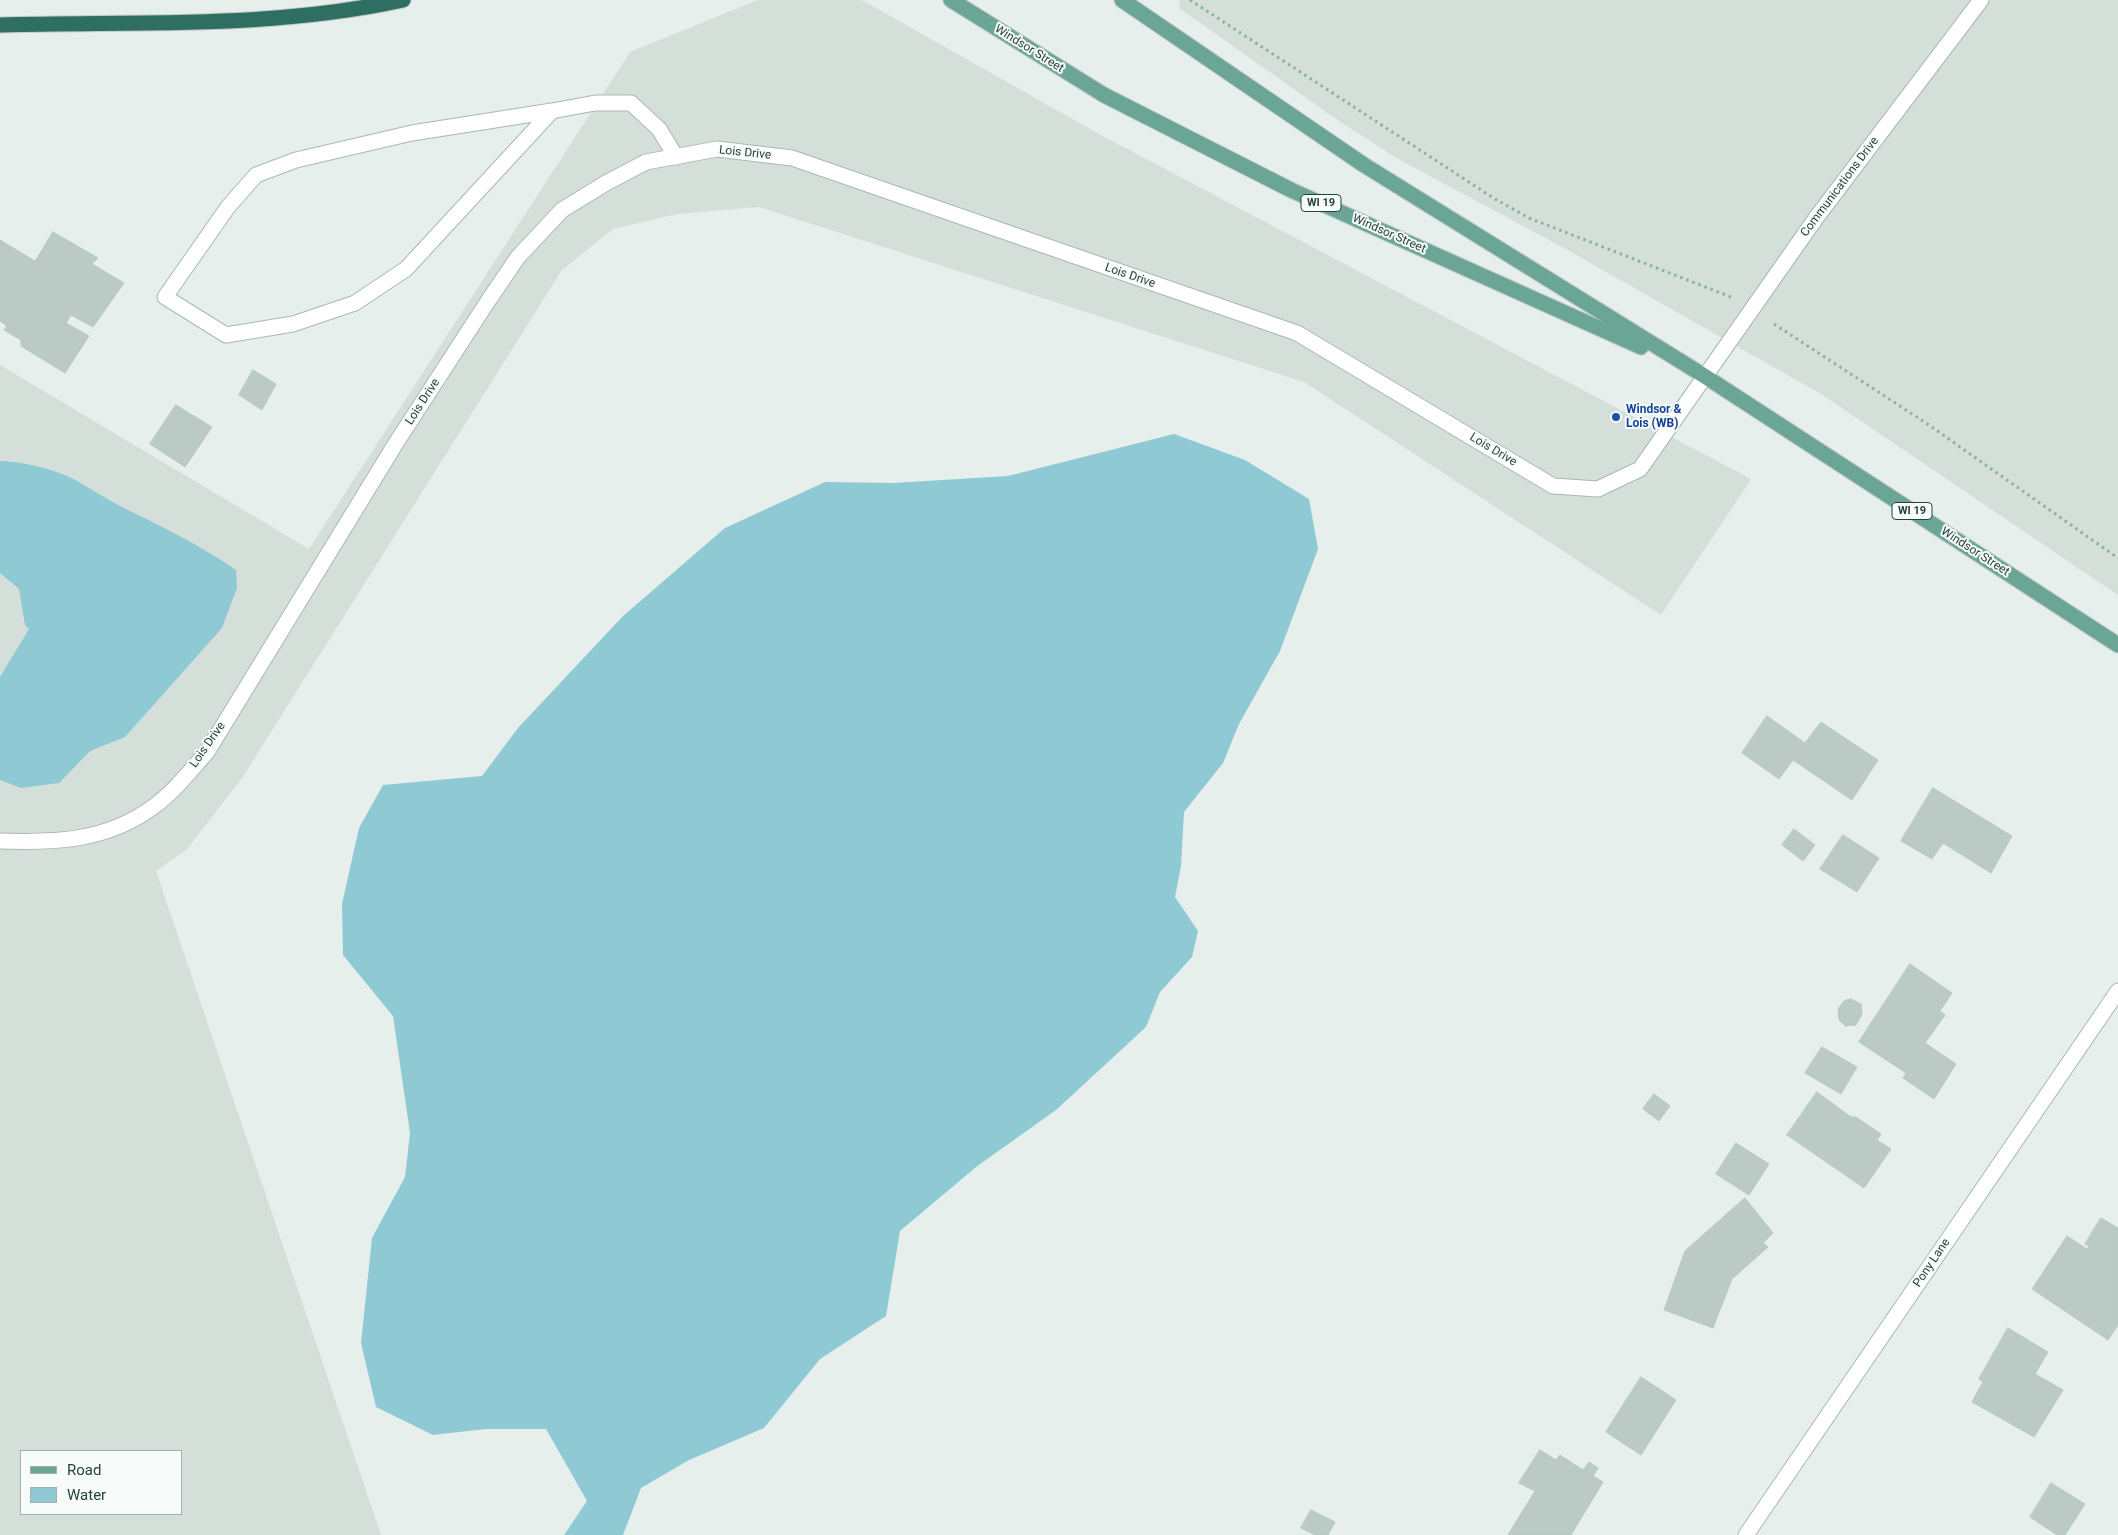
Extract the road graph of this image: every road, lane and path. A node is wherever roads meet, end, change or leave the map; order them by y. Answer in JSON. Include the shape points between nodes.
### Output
{"nodes":[{"id":1,"x":402,"y":0,"type":"edge"},
{"id":2,"x":951,"y":0,"type":"edge"},
{"id":3,"x":1122,"y":0,"type":"edge"},
{"id":4,"x":1190,"y":0,"type":"edge"},
{"id":5,"x":1980,"y":0,"type":"edge"},
{"id":6,"x":0,"y":25,"type":"edge"},
{"id":7,"x":552,"y":111,"type":"junction"},
{"id":8,"x":676,"y":157,"type":"junction"},
{"id":9,"x":1752,"y":310,"type":"junction"},
{"id":10,"x":1706,"y":377,"type":"junction"},
{"id":11,"x":2118,"y":558,"type":"edge"},
{"id":12,"x":2118,"y":645,"type":"edge"},
{"id":13,"x":0,"y":841,"type":"edge"},
{"id":14,"x":2118,"y":991,"type":"edge"},
{"id":15,"x":1746,"y":1535,"type":"edge"}],
"edges":[{"from":1,"to":6,"type":"highway","via":[[356,10],[254,21]]},
{"from":2,"to":10,"type":"main road","name":"Windsor Street","number":"WI 19","via":[[1104,96],[1292,190]]},
{"from":3,"to":10,"type":"main road","name":"Windsor Street","number":"WI 19","via":[[1364,165]]},
{"from":4,"to":9,"type":"path","via":[[1495,199],[1530,218],[1727,294]]},
{"from":5,"to":9,"type":"street","name":"Communications Drive","via":[[1816,218]]},
{"from":7,"to":7,"type":"street","via":[[406,269],[355,303],[293,324],[226,335],[165,297],[228,207],[256,175],[296,160],[412,133]]},
{"from":7,"to":8,"type":"street","via":[[595,103],[631,103],[659,129]]},
{"from":8,"to":10,"type":"street","name":"Lois Drive","via":[[718,149],[792,158],[1297,333],[1553,486],[1598,489],[1640,469]]},
{"from":8,"to":13,"type":"street","name":"Lois Drive","via":[[646,162],[562,210],[518,257],[396,443],[206,752],[180,782],[154,806],[127,823],[83,838]]},
{"from":9,"to":10,"type":"street","name":"Communications Drive"},
{"from":9,"to":11,"type":"path","via":[[1926,423]]},
{"from":10,"to":12,"type":"main road","name":"Windsor Street","number":"WI 19"},
{"from":14,"to":15,"type":"street","name":"Pony Lane"}]}
